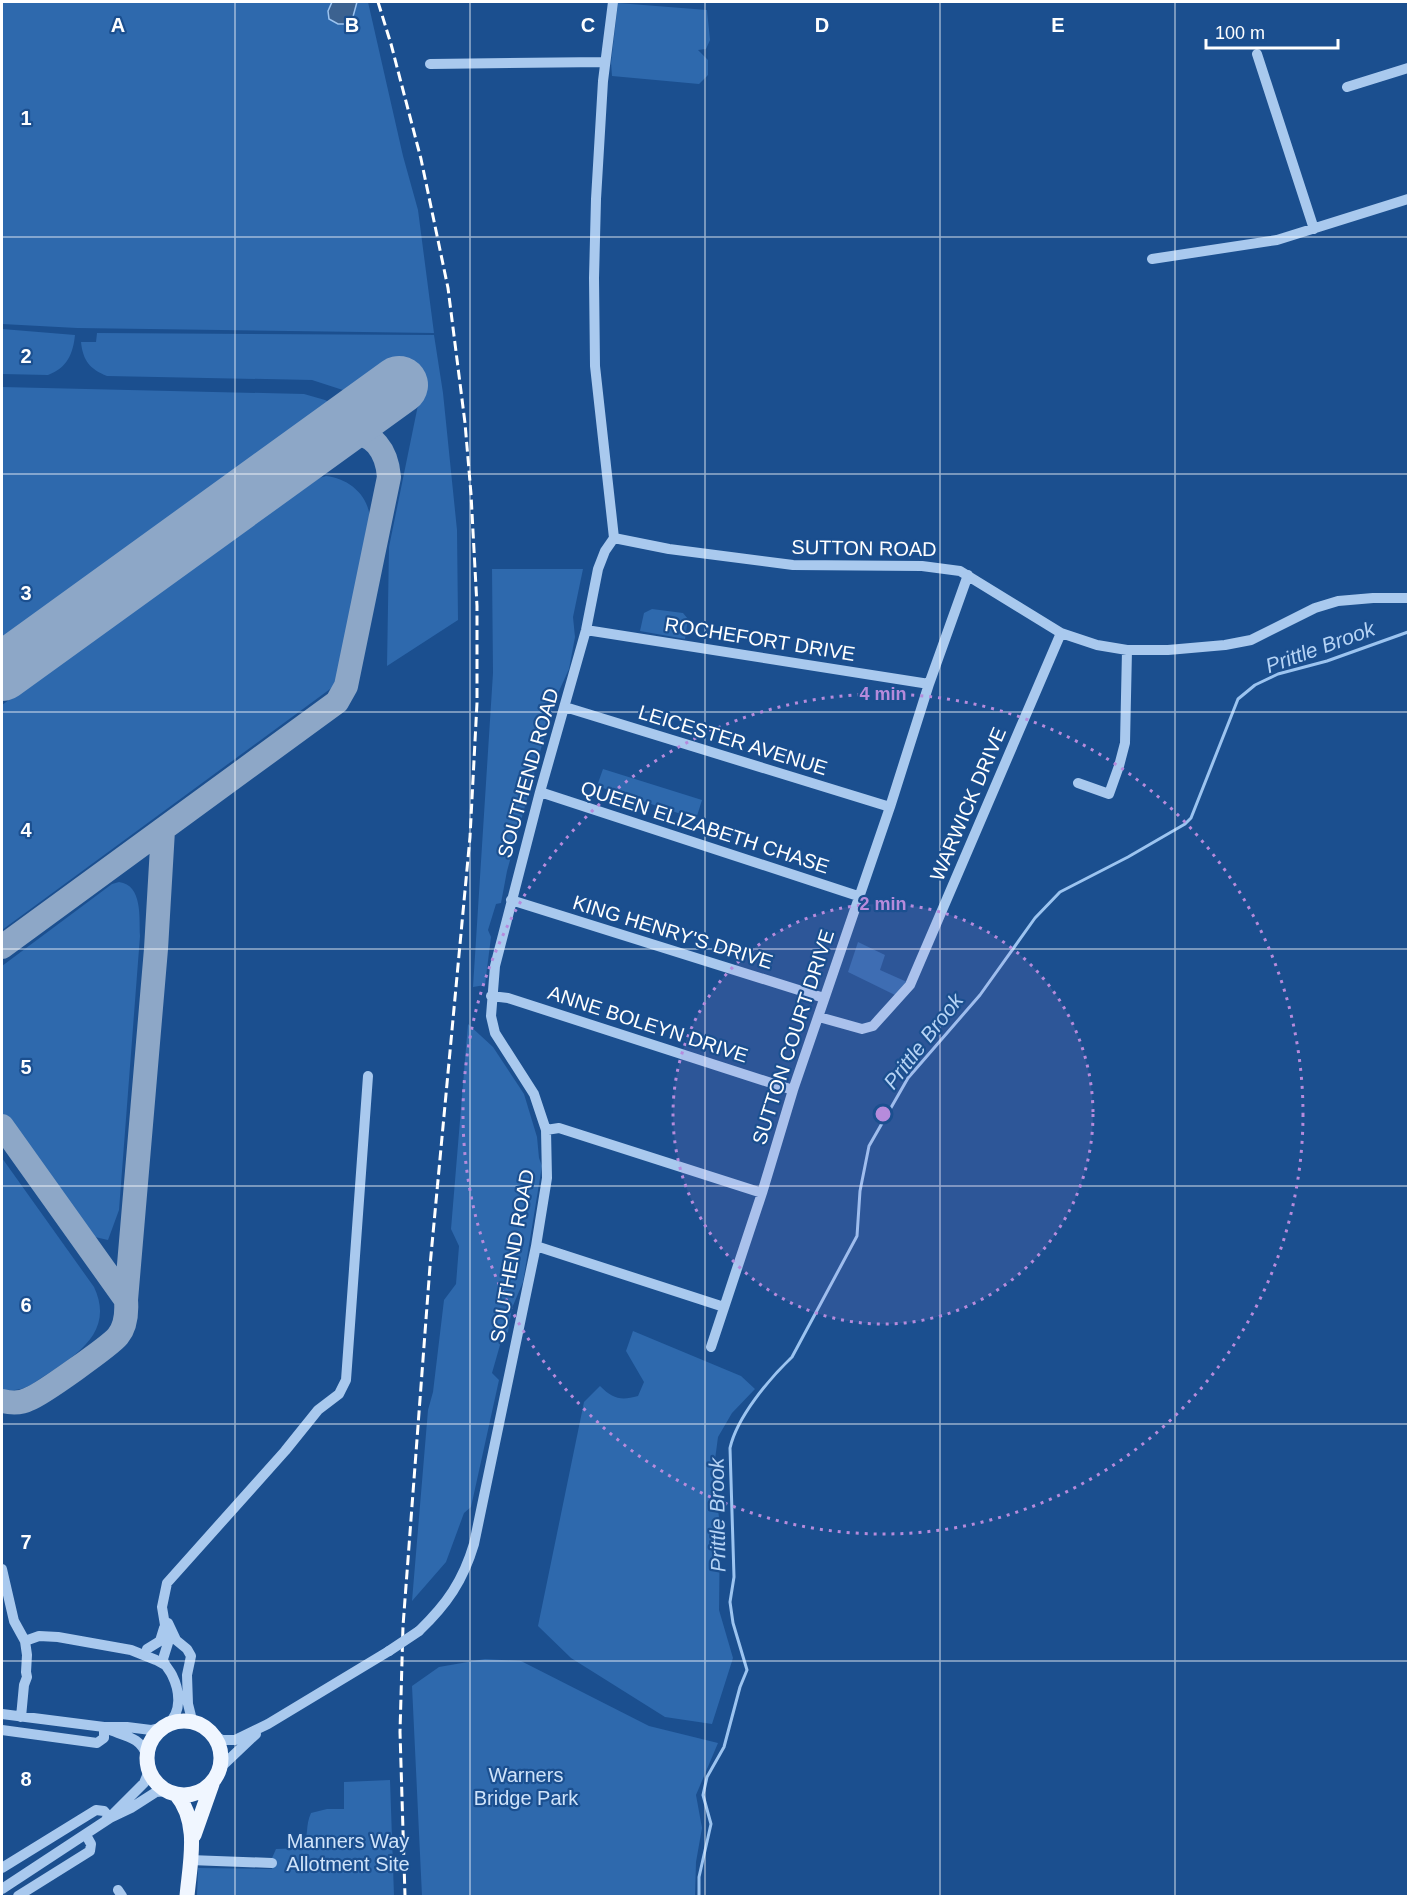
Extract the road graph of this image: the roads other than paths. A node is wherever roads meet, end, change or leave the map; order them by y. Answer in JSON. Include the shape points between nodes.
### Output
{"nodes":[{"id":1,"x":612,"y":2,"type":"edge"},
{"id":2,"x":1257,"y":54,"type":"dead end"},
{"id":3,"x":605,"y":62,"type":"junction"},
{"id":4,"x":430,"y":64,"type":"dead end"},
{"id":5,"x":1408,"y":68,"type":"edge"},
{"id":6,"x":1347,"y":87,"type":"dead end"},
{"id":7,"x":1408,"y":199,"type":"edge"},
{"id":8,"x":1314,"y":229,"type":"junction"},
{"id":9,"x":1152,"y":259,"type":"dead end"},
{"id":10,"x":614,"y":538,"type":"junction"},
{"id":11,"x":968,"y":575,"type":"junction"},
{"id":12,"x":1408,"y":598,"type":"edge"},
{"id":13,"x":586,"y":630,"type":"junction"},
{"id":14,"x":1061,"y":633,"type":"junction"},
{"id":15,"x":1127,"y":650,"type":"junction"},
{"id":16,"x":929,"y":684,"type":"junction"},
{"id":17,"x":565,"y":707,"type":"junction"},
{"id":18,"x":1078,"y":783,"type":"dead end"},
{"id":19,"x":540,"y":792,"type":"junction"},
{"id":20,"x":890,"y":807,"type":"junction"},
{"id":21,"x":858,"y":896,"type":"junction"},
{"id":22,"x":511,"y":900,"type":"junction"},
{"id":23,"x":491,"y":996,"type":"junction"},
{"id":24,"x":824,"y":998,"type":"junction"},
{"id":25,"x":819,"y":1017,"type":"junction"},
{"id":26,"x":368,"y":1076,"type":"dead end"},
{"id":27,"x":793,"y":1090,"type":"junction"},
{"id":28,"x":546,"y":1130,"type":"junction"},
{"id":29,"x":762,"y":1193,"type":"junction"},
{"id":30,"x":536,"y":1246,"type":"junction"},
{"id":31,"x":724,"y":1307,"type":"junction"},
{"id":32,"x":711,"y":1347,"type":"dead end"},
{"id":33,"x":2,"y":1569,"type":"edge"},
{"id":34,"x":6,"y":1599,"type":"edge"},
{"id":35,"x":163,"y":1613,"type":"junction"},
{"id":36,"x":164,"y":1628,"type":"junction"},
{"id":37,"x":25,"y":1644,"type":"junction"},
{"id":38,"x":183,"y":1646,"type":"junction"},
{"id":39,"x":147,"y":1649,"type":"junction"},
{"id":40,"x":131,"y":1650,"type":"junction"},
{"id":41,"x":166,"y":1650,"type":"junction"},
{"id":42,"x":189,"y":1666,"type":"junction"},
{"id":43,"x":166,"y":1667,"type":"junction"},
{"id":44,"x":22,"y":1712,"type":"junction"},
{"id":45,"x":2,"y":1714,"type":"edge"},
{"id":46,"x":268,"y":1724,"type":"junction"},
{"id":47,"x":197,"y":1725,"type":"junction"},
{"id":48,"x":166,"y":1726,"type":"junction"},
{"id":49,"x":104,"y":1728,"type":"junction"},
{"id":50,"x":2,"y":1730,"type":"edge"},
{"id":51,"x":211,"y":1734,"type":"junction"},
{"id":52,"x":148,"y":1764,"type":"junction"},
{"id":53,"x":220,"y":1767,"type":"junction"},
{"id":54,"x":213,"y":1781,"type":"junction"},
{"id":55,"x":172,"y":1792,"type":"junction"},
{"id":56,"x":110,"y":1818,"type":"junction"},
{"id":57,"x":86,"y":1835,"type":"junction"},
{"id":58,"x":192,"y":1840,"type":"junction"},
{"id":59,"x":190,"y":1860,"type":"junction"},
{"id":60,"x":272,"y":1863,"type":"dead end"},
{"id":61,"x":2,"y":1868,"type":"edge"},
{"id":62,"x":2,"y":1889,"type":"edge"},
{"id":63,"x":18,"y":1896,"type":"edge"},
{"id":64,"x":187,"y":1896,"type":"edge"}],
"edges":[{"from":1,"to":3,"type":"street"},
{"from":2,"to":8,"type":"street"},
{"from":3,"to":4,"type":"street"},
{"from":3,"to":10,"type":"street","via":[[596,199],[595,366]]},
{"from":5,"to":6,"type":"street"},
{"from":7,"to":8,"type":"street"},
{"from":8,"to":9,"type":"street","via":[[1277,240]]},
{"from":10,"to":11,"type":"street","name":"SUTTON ROAD","via":[[793,565],[922,566]]},
{"from":10,"to":13,"type":"street","name":"SOUTHEND ROAD","via":[[598,569]]},
{"from":11,"to":14,"type":"street","name":"SUTTON ROAD"},
{"from":11,"to":16,"type":"street","name":"SUTTON COURT DRIVE"},
{"from":12,"to":15,"type":"street","name":"SUTTON ROAD","via":[[1338,601],[1242,642]]},
{"from":13,"to":16,"type":"street","name":"ROCHEFORT DRIVE"},
{"from":13,"to":17,"type":"street","name":"SOUTHEND ROAD"},
{"from":14,"to":15,"type":"street","name":"SUTTON ROAD"},
{"from":14,"to":25,"type":"street","name":"WARWICK DRIVE","via":[[910,985],[873,1026],[862,1029]]},
{"from":15,"to":18,"type":"street","via":[[1125,743],[1109,794]]},
{"from":16,"to":20,"type":"street","name":"SUTTON COURT DRIVE"},
{"from":17,"to":19,"type":"street","name":"SOUTHEND ROAD"},
{"from":17,"to":20,"type":"street","name":"LEICESTER AVENUE"},
{"from":19,"to":21,"type":"street","name":"QUEEN ELIZABETH CHASE"},
{"from":19,"to":22,"type":"street","name":"SOUTHEND ROAD"},
{"from":20,"to":21,"type":"street","name":"SUTTON COURT DRIVE"},
{"from":21,"to":24,"type":"street","name":"SUTTON COURT DRIVE"},
{"from":22,"to":23,"type":"street","name":"SOUTHEND ROAD"},
{"from":22,"to":24,"type":"street","name":"KING HENRY'S DRIVE"},
{"from":23,"to":27,"type":"street","name":"ANNE BOLEYN DRIVE","via":[[508,998]]},
{"from":23,"to":28,"type":"street","name":"SOUTHEND ROAD","via":[[495,1034],[534,1094]]},
{"from":24,"to":25,"type":"street","name":"SUTTON COURT DRIVE"},
{"from":25,"to":27,"type":"street","name":"SUTTON COURT DRIVE"},
{"from":26,"to":35,"type":"street","via":[[347,1374],[341,1391],[321,1406],[170,1577],[163,1594]]},
{"from":27,"to":29,"type":"street","name":"SUTTON COURT DRIVE"},
{"from":28,"to":29,"type":"street","via":[[559,1128]]},
{"from":28,"to":30,"type":"street","name":"SOUTHEND ROAD","via":[[548,1178]]},
{"from":29,"to":31,"type":"street","name":"SUTTON COURT DRIVE"},
{"from":30,"to":31,"type":"street"},
{"from":30,"to":46,"type":"street","name":"SOUTHEND ROAD","bridge":true,"via":[[474,1544],[459,1583],[419,1631]]},
{"from":31,"to":32,"type":"street","name":"SUTTON COURT DRIVE"},
{"from":33,"to":34,"type":"street"},
{"from":34,"to":37,"type":"street"},
{"from":35,"to":36,"type":"street"},
{"from":35,"to":38,"type":"street"},
{"from":36,"to":39,"type":"street","via":[[160,1641]]},
{"from":36,"to":41,"type":"street"},
{"from":37,"to":40,"type":"street","via":[[47,1635]]},
{"from":37,"to":44,"type":"street","via":[[27,1677]]},
{"from":38,"to":41,"type":"street"},
{"from":38,"to":42,"type":"street","via":[[191,1656]]},
{"from":39,"to":40,"type":"street"},
{"from":39,"to":41,"type":"street"},
{"from":40,"to":43,"type":"street"},
{"from":41,"to":43,"type":"street"},
{"from":42,"to":43,"type":"street","via":[[180,1672]]},
{"from":42,"to":47,"type":"street","via":[[189,1710]]},
{"from":43,"to":48,"type":"street","via":[[179,1701],[176,1715]]},
{"from":44,"to":45,"type":"street"},
{"from":44,"to":49,"type":"street"},
{"from":46,"to":51,"type":"street","via":[[230,1741]]},
{"from":46,"to":53,"type":"street"},
{"from":47,"to":48,"type":"main road","via":[[186,1722]]},
{"from":47,"to":51,"type":"main road"},
{"from":48,"to":49,"type":"street","via":[[151,1730]]},
{"from":48,"to":52,"type":"main road","via":[[152,1741]]},
{"from":49,"to":50,"type":"street","via":[[104,1738],[98,1743]]},
{"from":49,"to":52,"type":"street","via":[[138,1741]]},
{"from":51,"to":53,"type":"main road","via":[[219,1748]]},
{"from":52,"to":55,"type":"main road","via":[[157,1783]]},
{"from":52,"to":56,"type":"street","via":[[144,1783]]},
{"from":53,"to":54,"type":"main road"},
{"from":54,"to":55,"type":"main road","via":[[193,1794]]},
{"from":54,"to":58,"type":"main road"},
{"from":55,"to":56,"type":"street","via":[[156,1792]]},
{"from":55,"to":58,"type":"main road","via":[[187,1808]]},
{"from":56,"to":57,"type":"street"},
{"from":56,"to":61,"type":"street","via":[[96,1810]]},
{"from":57,"to":62,"type":"street"},
{"from":57,"to":63,"type":"street","via":[[90,1851]]},
{"from":58,"to":59,"type":"main road"},
{"from":59,"to":60,"type":"street"},
{"from":59,"to":64,"type":"main road"}]}
